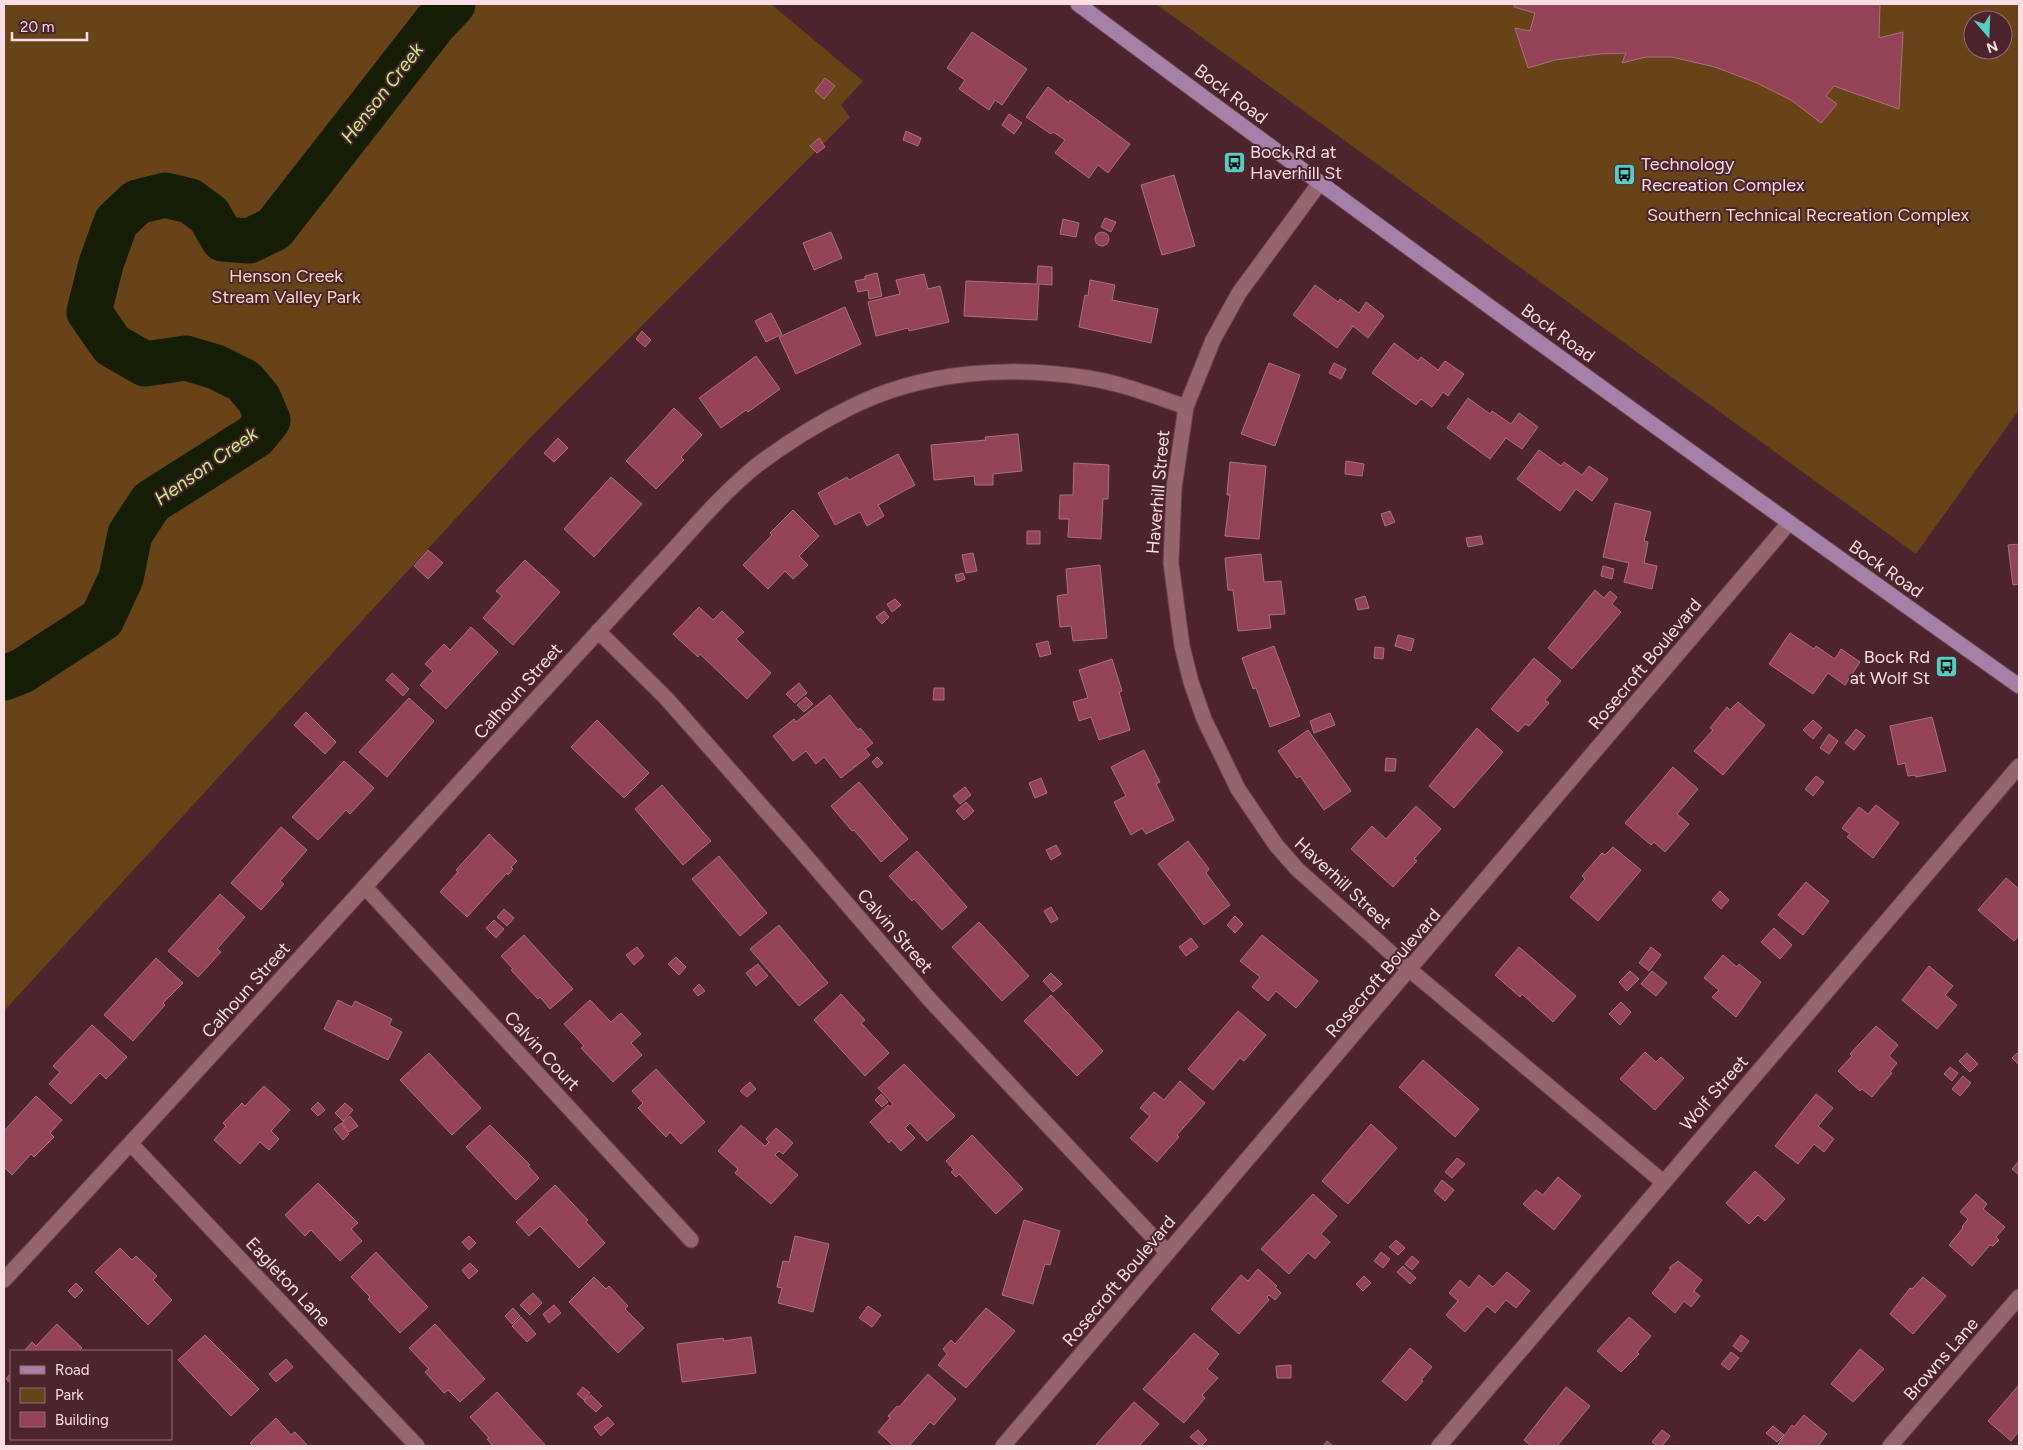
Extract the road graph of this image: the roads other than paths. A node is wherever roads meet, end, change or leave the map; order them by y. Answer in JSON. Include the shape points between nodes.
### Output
{"nodes":[{"id":1,"x":1078,"y":4,"type":"edge"},
{"id":2,"x":1319,"y":184,"type":"junction"},
{"id":3,"x":1186,"y":407,"type":"junction"},
{"id":4,"x":1789,"y":523,"type":"junction"},
{"id":5,"x":598,"y":631,"type":"junction"},
{"id":6,"x":2019,"y":686,"type":"edge"},
{"id":7,"x":2019,"y":766,"type":"edge"},
{"id":8,"x":365,"y":887,"type":"junction"},
{"id":9,"x":1410,"y":970,"type":"junction"},
{"id":10,"x":131,"y":1144,"type":"junction"},
{"id":11,"x":1663,"y":1182,"type":"junction"},
{"id":12,"x":691,"y":1240,"type":"dead end"},
{"id":13,"x":1167,"y":1252,"type":"junction"},
{"id":14,"x":4,"y":1280,"type":"edge"},
{"id":15,"x":2019,"y":1297,"type":"edge"},
{"id":16,"x":417,"y":1446,"type":"edge"},
{"id":17,"x":1003,"y":1446,"type":"edge"},
{"id":18,"x":1439,"y":1446,"type":"edge"},
{"id":19,"x":1890,"y":1446,"type":"edge"}],
"edges":[{"from":1,"to":2,"type":"main road","name":"Bock Road"},
{"from":2,"to":3,"type":"street","name":"Haverhill Street","via":[[1239,293],[1213,340]]},
{"from":2,"to":4,"type":"main road","name":"Bock Road"},
{"from":3,"to":5,"type":"street","name":"Calhoun Street","via":[[1087,377],[1011,372],[979,372],[943,378],[880,395],[850,407],[755,468],[730,490]]},
{"from":3,"to":9,"type":"street","name":"Haverhill Street","via":[[1174,488],[1171,563],[1182,646],[1204,719],[1238,789],[1276,845],[1314,886]]},
{"from":4,"to":6,"type":"main road","name":"Bock Road"},
{"from":4,"to":9,"type":"street","name":"Rosecroft Boulevard"},
{"from":5,"to":8,"type":"street","name":"Calhoun Street"},
{"from":5,"to":13,"type":"street","name":"Calvin Street","via":[[666,698],[930,1000]]},
{"from":7,"to":11,"type":"street","name":"Wolf Street"},
{"from":8,"to":10,"type":"street","name":"Calhoun Street"},
{"from":8,"to":12,"type":"street","name":"Calvin Court"},
{"from":9,"to":11,"type":"street","name":"Haverhill Street"},
{"from":9,"to":13,"type":"street","name":"Rosecroft Boulevard"},
{"from":10,"to":14,"type":"street","name":"Calhoun Street"},
{"from":10,"to":16,"type":"street","name":"Eagleton Lane"},
{"from":11,"to":18,"type":"street","name":"Wolf Street"},
{"from":13,"to":17,"type":"street","name":"Rosecroft Boulevard"},
{"from":15,"to":19,"type":"street","name":"Browns Lane"}]}
